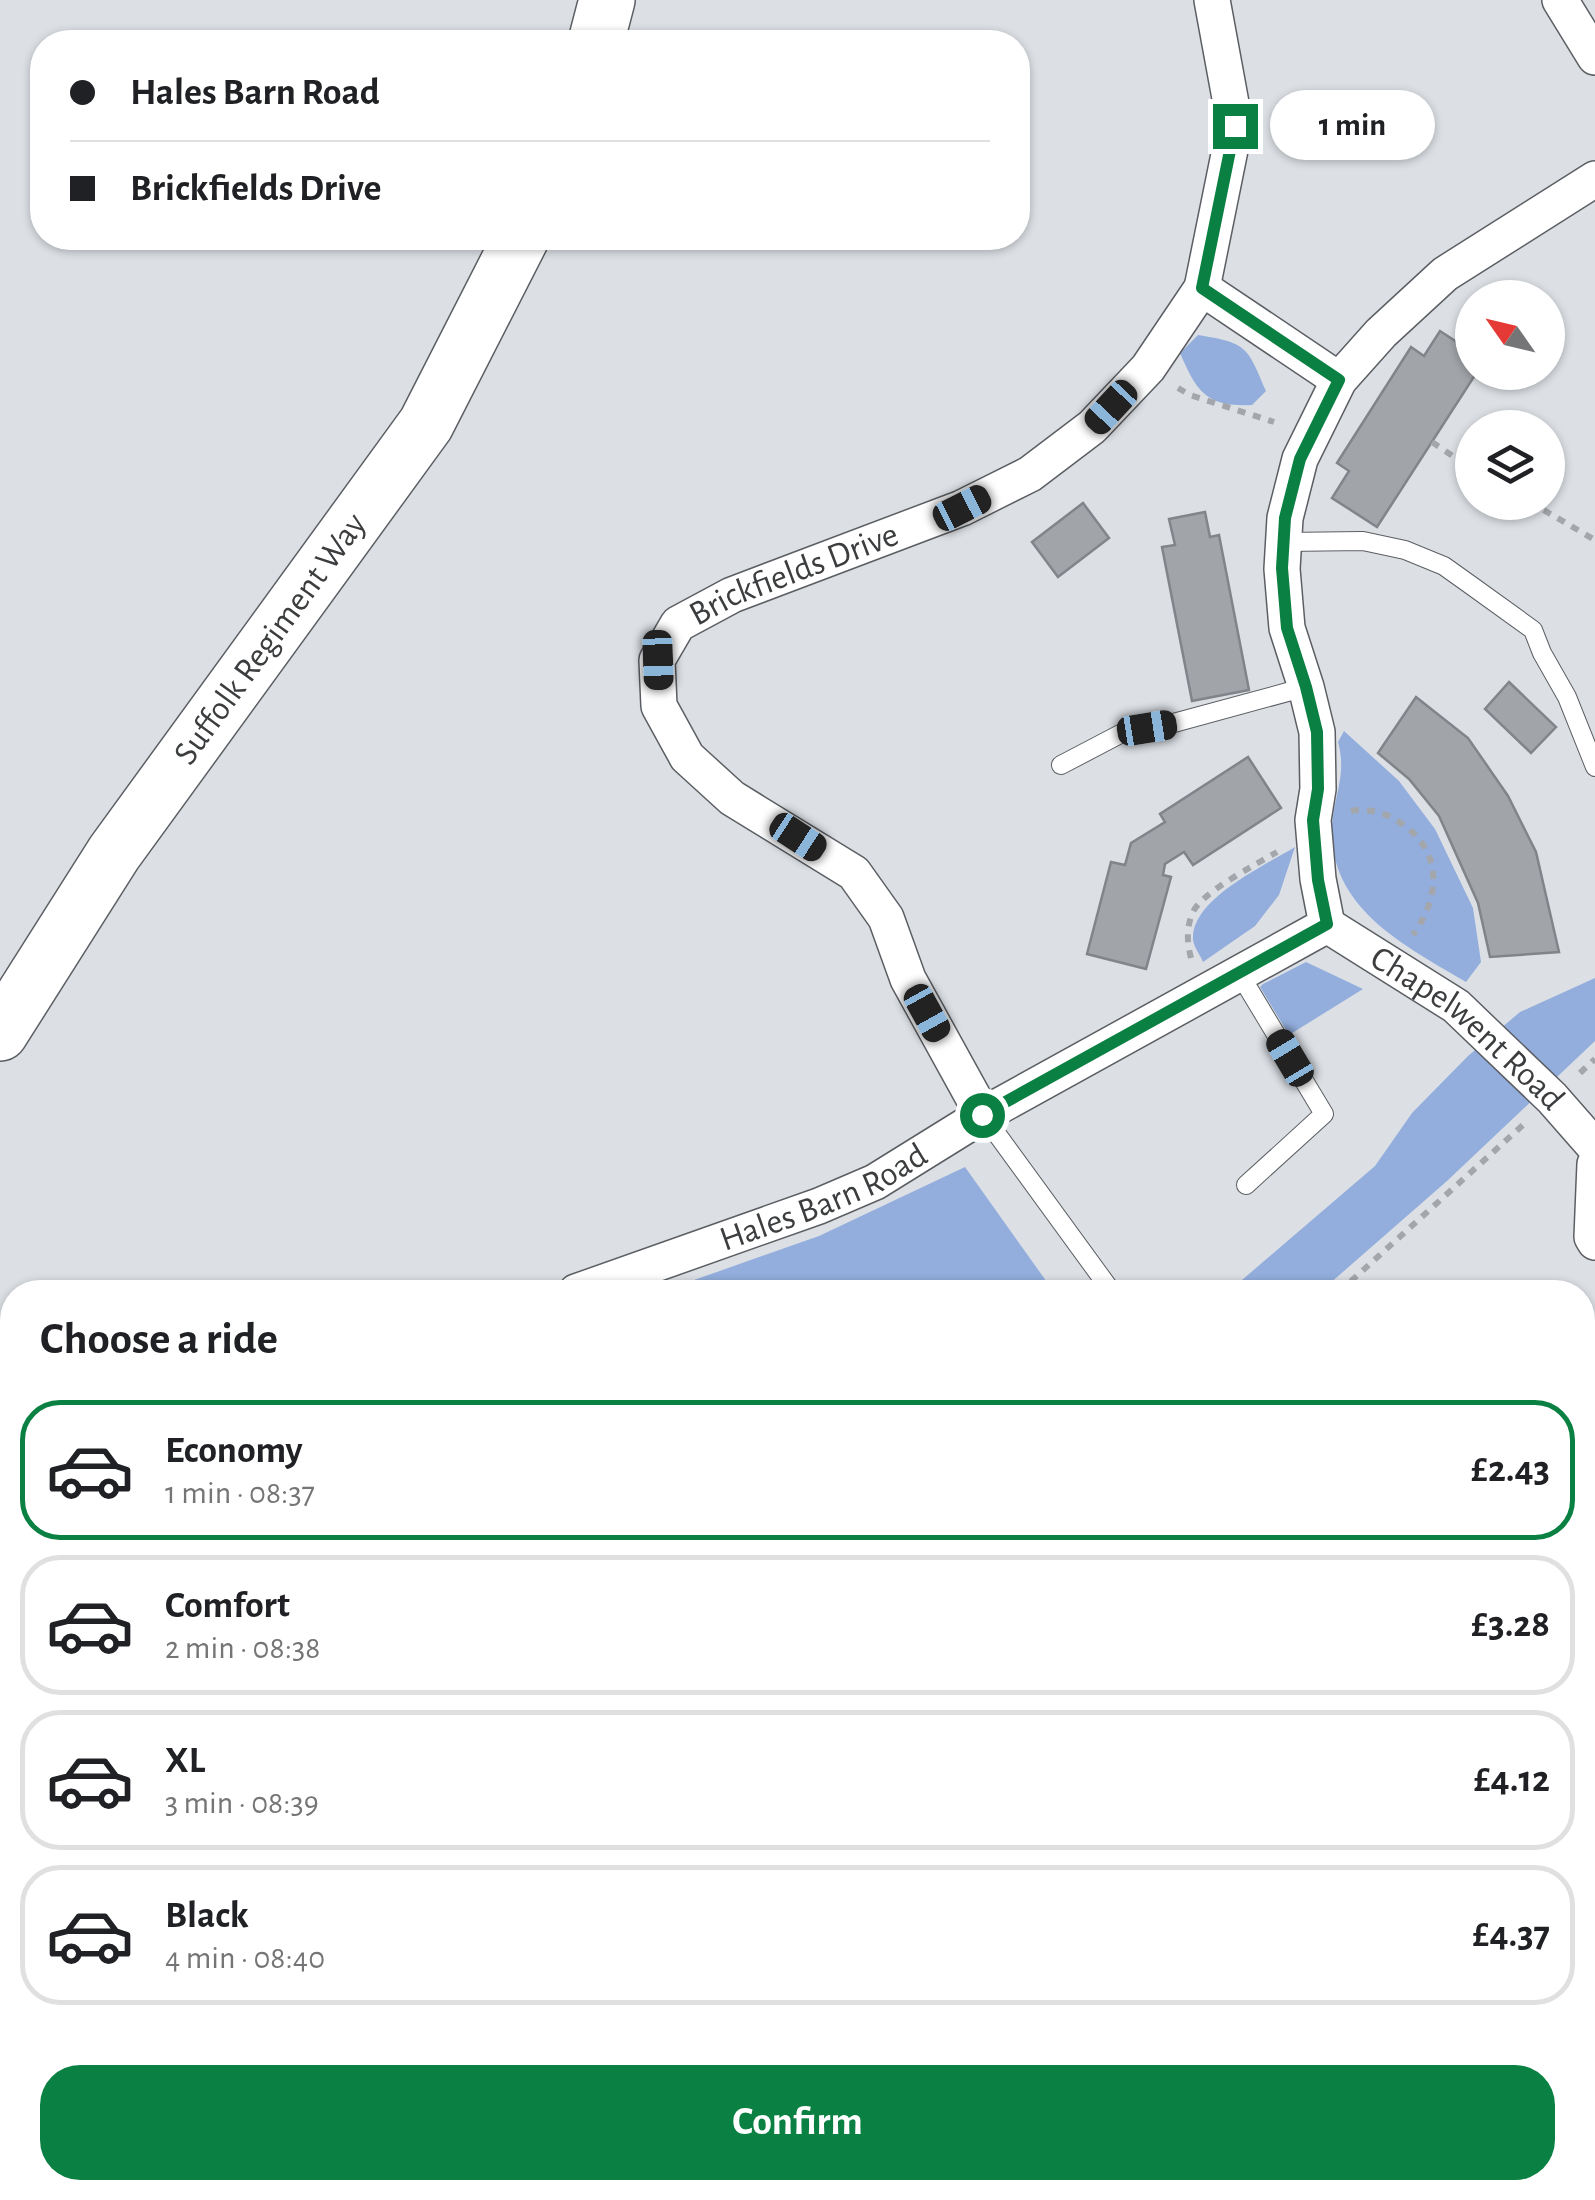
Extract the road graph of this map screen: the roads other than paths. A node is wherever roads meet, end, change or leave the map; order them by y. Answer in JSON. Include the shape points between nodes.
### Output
{"nodes":[{"id":1,"x":608,"y":0,"type":"edge"},
{"id":2,"x":1212,"y":0,"type":"edge"},
{"id":3,"x":1560,"y":0,"type":"edge"},
{"id":4,"x":599,"y":30,"type":"edge"},
{"id":5,"x":1594,"y":53,"type":"edge"},
{"id":6,"x":1591,"y":190,"type":"edge"},
{"id":7,"x":515,"y":250,"type":"edge"},
{"id":8,"x":1202,"y":288,"type":"junction"},
{"id":9,"x":1339,"y":380,"type":"junction"},
{"id":10,"x":1284,"y":542,"type":"junction"},
{"id":11,"x":1306,"y":687,"type":"junction"},
{"id":12,"x":1062,"y":765,"type":"dead end"},
{"id":13,"x":1595,"y":767,"type":"edge"},
{"id":14,"x":1327,"y":924,"type":"junction"},
{"id":15,"x":1239,"y":973,"type":"junction"},
{"id":16,"x":0,"y":1033,"type":"edge"},
{"id":17,"x":982,"y":1115,"type":"junction"},
{"id":18,"x":1595,"y":1146,"type":"edge"},
{"id":19,"x":1595,"y":1164,"type":"edge"},
{"id":20,"x":1246,"y":1185,"type":"dead end"},
{"id":21,"x":1595,"y":1242,"type":"edge"},
{"id":22,"x":610,"y":1280,"type":"edge"},
{"id":23,"x":1103,"y":1280,"type":"edge"}],
"edges":[{"from":1,"to":4,"type":"main road"},
{"from":2,"to":8,"type":"street","name":"Brickfields Drive","via":[[1235,126]]},
{"from":3,"to":5,"type":"street"},
{"from":6,"to":9,"type":"street","via":[[1445,274]]},
{"from":7,"to":16,"type":"main road","name":"Suffolk Regiment Way","via":[[426,424],[114,853]]},
{"from":8,"to":9,"type":"street"},
{"from":8,"to":17,"type":"street","name":"Brickfields Drive","via":[[1148,368],[1092,427],[1030,474],[962,508],[732,594],[678,624],[658,660],[660,706],[687,757],[732,798],[854,873],[886,918],[908,979]]},
{"from":9,"to":10,"type":"street","via":[[1300,459]]},
{"from":10,"to":11,"type":"street","via":[[1287,628]]},
{"from":10,"to":13,"type":"lane","via":[[1363,542],[1405,550],[1444,566],[1533,630]]},
{"from":11,"to":12,"type":"lane","via":[[1124,732]]},
{"from":11,"to":14,"type":"street","via":[[1317,732],[1313,820]]},
{"from":14,"to":15,"type":"street","name":"Hales Barn Road"},
{"from":14,"to":18,"type":"street","name":"Chapelwent Road","via":[[1456,1006]]},
{"from":15,"to":17,"type":"street","name":"Hales Barn Road"},
{"from":15,"to":20,"type":"lane","via":[[1324,1114]]},
{"from":17,"to":22,"type":"street","name":"Hales Barn Road","via":[[875,1182]]},
{"from":17,"to":23,"type":"lane"},
{"from":19,"to":21,"type":"street"}]}
